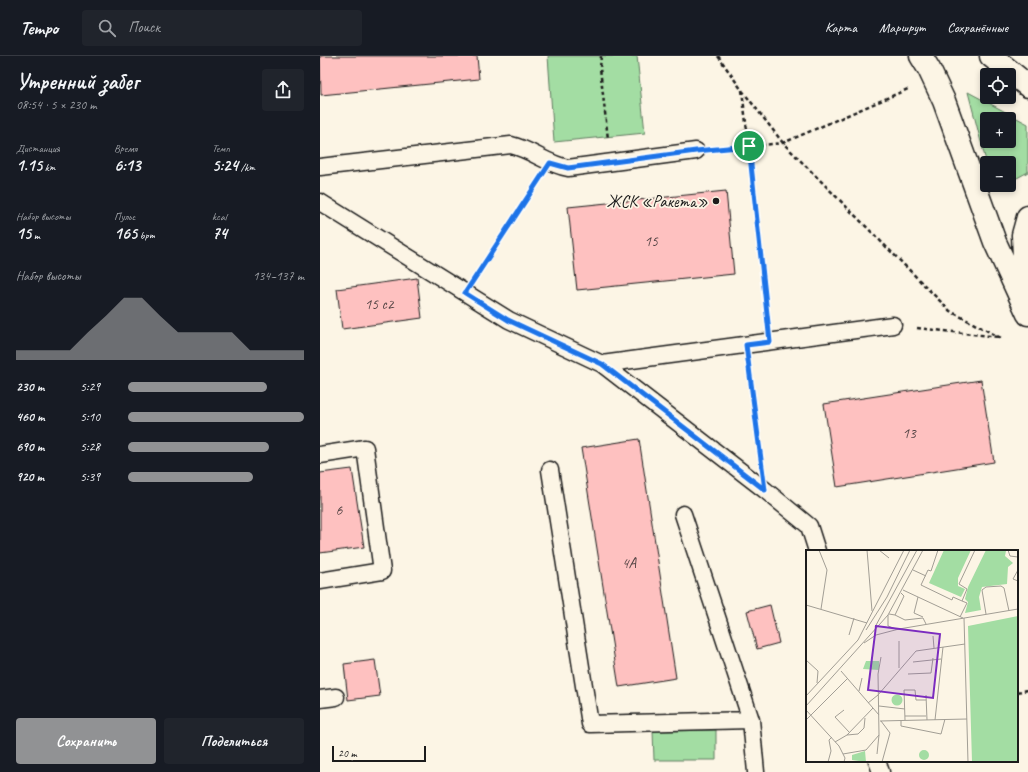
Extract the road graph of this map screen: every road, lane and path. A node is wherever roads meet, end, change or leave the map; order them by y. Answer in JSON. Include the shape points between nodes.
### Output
{"nodes":[{"id":1,"x":601,"y":56,"type":"edge"},
{"id":2,"x":718,"y":56,"type":"edge"},
{"id":3,"x":921,"y":56,"type":"edge"},
{"id":4,"x":991,"y":56,"type":"edge"},
{"id":5,"x":1028,"y":86,"type":"edge"},
{"id":6,"x":914,"y":87,"type":"dead end"},
{"id":7,"x":742,"y":89,"type":"junction"},
{"id":8,"x":608,"y":137,"type":"dead end"},
{"id":9,"x":783,"y":143,"type":"junction"},
{"id":10,"x":749,"y":146,"type":"junction"},
{"id":11,"x":696,"y":151,"type":"joint"},
{"id":12,"x":550,"y":163,"type":"junction"},
{"id":13,"x":320,"y":168,"type":"edge"},
{"id":14,"x":320,"y":202,"type":"edge"},
{"id":15,"x":1028,"y":217,"type":"edge"},
{"id":16,"x":465,"y":293,"type":"junction"},
{"id":17,"x":1027,"y":312,"type":"edge"},
{"id":18,"x":893,"y":325,"type":"joint"},
{"id":19,"x":770,"y":342,"type":"junction"},
{"id":20,"x":746,"y":345,"type":"junction"},
{"id":21,"x":602,"y":364,"type":"junction"},
{"id":22,"x":320,"y":455,"type":"edge"},
{"id":23,"x":550,"y":470,"type":"dead end"},
{"id":24,"x":765,"y":490,"type":"junction"},
{"id":25,"x":683,"y":514,"type":"dead end"},
{"id":26,"x":817,"y":550,"type":"edge"},
{"id":27,"x":320,"y":581,"type":"edge"},
{"id":28,"x":1028,"y":690,"type":"edge"},
{"id":29,"x":1018,"y":692,"type":"edge"},
{"id":30,"x":751,"y":720,"type":"junction"},
{"id":31,"x":878,"y":762,"type":"edge"},
{"id":32,"x":756,"y":772,"type":"edge"},
{"id":33,"x":881,"y":772,"type":"edge"}],
"edges":[{"from":1,"to":8,"type":"path","via":[[600,68]]},
{"from":2,"to":7,"type":"path"},
{"from":3,"to":17,"type":"street","via":[[944,101],[995,242]]},
{"from":4,"to":5,"type":"street"},
{"from":6,"to":9,"type":"path"},
{"from":7,"to":9,"type":"path"},
{"from":7,"to":10,"type":"path"},
{"from":9,"to":10,"type":"path"},
{"from":9,"to":18,"type":"path","via":[[950,311],[1001,338]]},
{"from":10,"to":11,"type":"path"},
{"from":10,"to":19,"type":"path"},
{"from":11,"to":12,"type":"lane","via":[[568,168]]},
{"from":12,"to":13,"type":"lane","via":[[511,145]]},
{"from":12,"to":16,"type":"path"},
{"from":14,"to":16,"type":"lane"},
{"from":15,"to":17,"type":"street","via":[[1023,235]]},
{"from":16,"to":21,"type":"lane","via":[[508,320]]},
{"from":18,"to":19,"type":"lane"},
{"from":19,"to":20,"type":"lane"},
{"from":20,"to":21,"type":"lane"},
{"from":20,"to":24,"type":"path"},
{"from":21,"to":24,"type":"lane"},
{"from":22,"to":27,"type":"lane","via":[[365,448],[382,571]]},
{"from":23,"to":30,"type":"lane","via":[[590,724]]},
{"from":24,"to":26,"type":"lane","via":[[809,526]]},
{"from":25,"to":30,"type":"lane"},
{"from":28,"to":29,"type":"path"},
{"from":30,"to":32,"type":"lane"},
{"from":31,"to":33,"type":"lane"}]}
